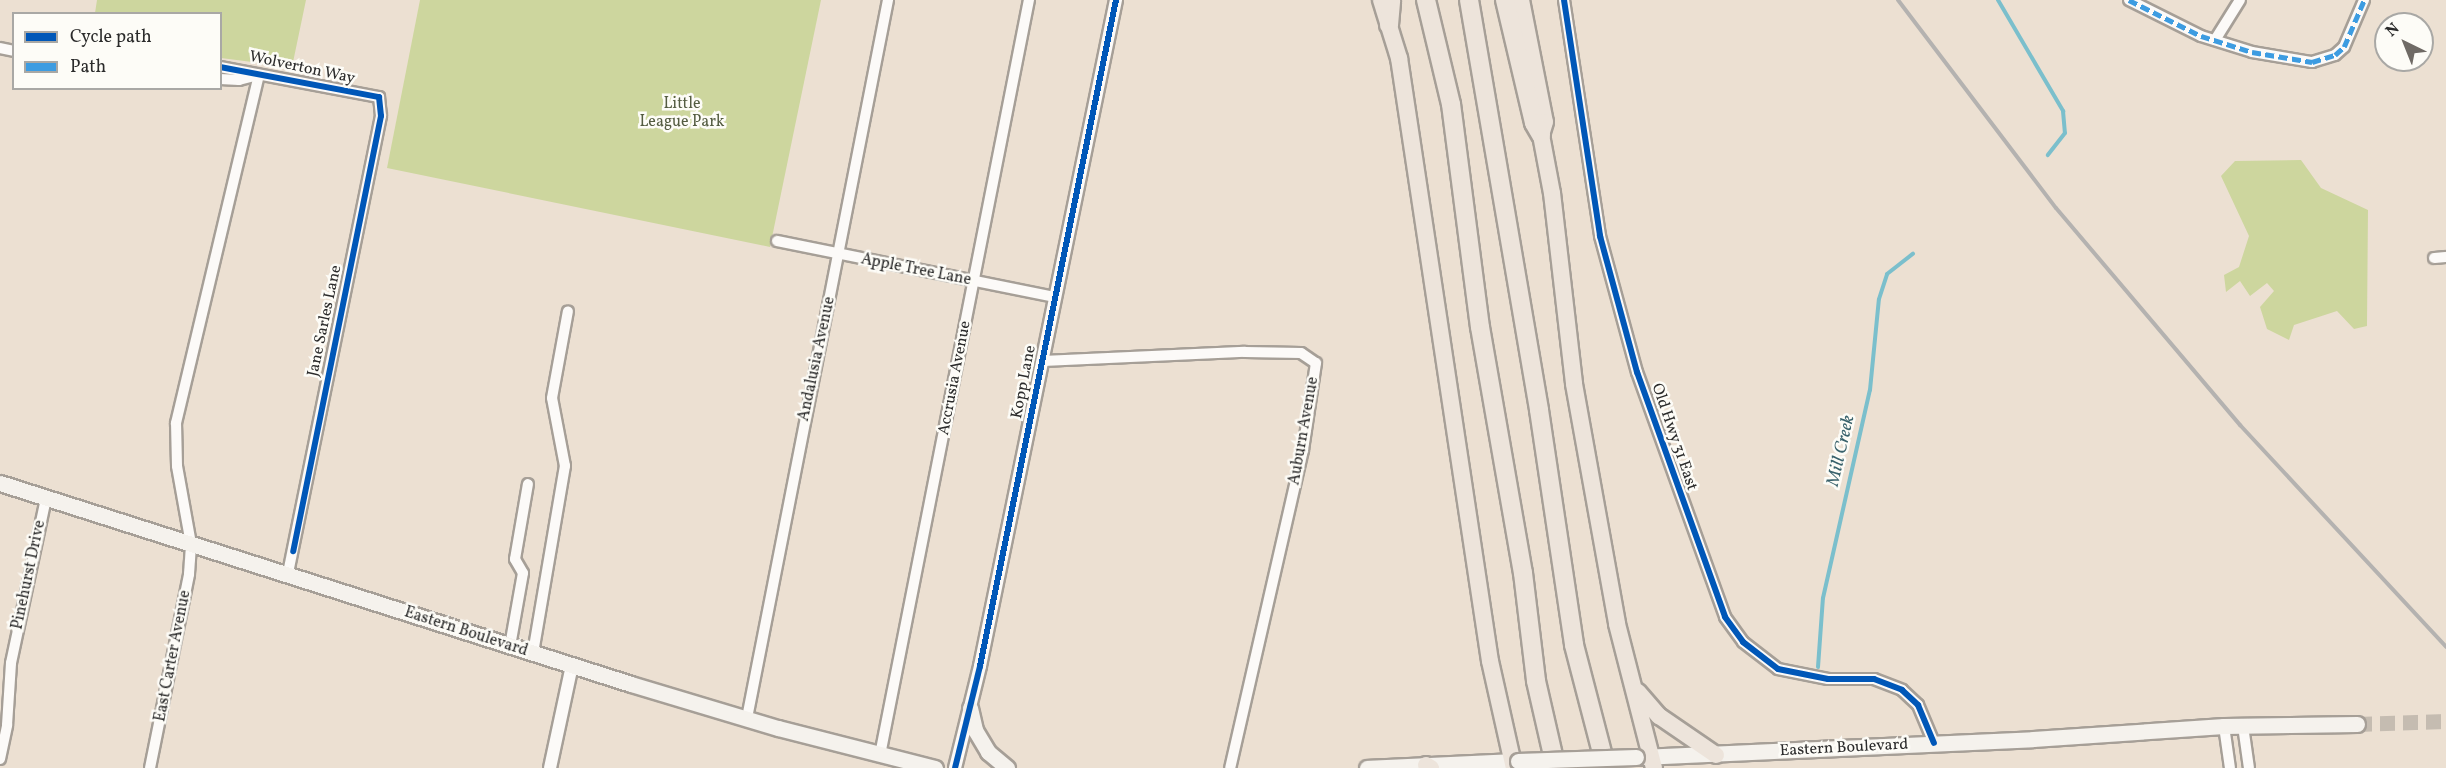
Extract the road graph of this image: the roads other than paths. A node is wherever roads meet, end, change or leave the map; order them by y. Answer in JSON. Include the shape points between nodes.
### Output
{"nodes":[{"id":1,"x":888,"y":0,"type":"edge"},
{"id":2,"x":1029,"y":0,"type":"edge"},
{"id":3,"x":1116,"y":0,"type":"edge"},
{"id":4,"x":1381,"y":0,"type":"edge"},
{"id":5,"x":1391,"y":0,"type":"edge"},
{"id":6,"x":1426,"y":0,"type":"edge"},
{"id":7,"x":1469,"y":0,"type":"edge"},
{"id":8,"x":1505,"y":0,"type":"edge"},
{"id":9,"x":1521,"y":0,"type":"edge"},
{"id":10,"x":1564,"y":0,"type":"edge"},
{"id":11,"x":2129,"y":0,"type":"edge"},
{"id":12,"x":2240,"y":0,"type":"edge"},
{"id":13,"x":2364,"y":0,"type":"edge"},
{"id":14,"x":1389,"y":25,"type":"junction"},
{"id":15,"x":2215,"y":40,"type":"junction"},
{"id":16,"x":222,"y":67,"type":"edge"},
{"id":17,"x":259,"y":75,"type":"junction"},
{"id":18,"x":222,"y":79,"type":"edge"},
{"id":19,"x":379,"y":97,"type":"joint"},
{"id":20,"x":1541,"y":135,"type":"junction"},
{"id":21,"x":777,"y":242,"type":"dead end"},
{"id":22,"x":839,"y":254,"type":"junction"},
{"id":23,"x":2446,"y":256,"type":"edge"},
{"id":24,"x":2434,"y":258,"type":"dead end"},
{"id":25,"x":975,"y":281,"type":"junction"},
{"id":26,"x":1055,"y":297,"type":"junction"},
{"id":27,"x":568,"y":311,"type":"dead end"},
{"id":28,"x":1043,"y":361,"type":"junction"},
{"id":29,"x":0,"y":483,"type":"edge"},
{"id":30,"x":528,"y":484,"type":"dead end"},
{"id":31,"x":46,"y":498,"type":"junction"},
{"id":32,"x":191,"y":544,"type":"junction"},
{"id":33,"x":288,"y":574,"type":"junction"},
{"id":34,"x":510,"y":646,"type":"junction"},
{"id":35,"x":532,"y":653,"type":"junction"},
{"id":36,"x":572,"y":665,"type":"junction"},
{"id":37,"x":1536,"y":681,"type":"junction"},
{"id":38,"x":1632,"y":684,"type":"junction"},
{"id":39,"x":970,"y":708,"type":"junction"},
{"id":40,"x":747,"y":718,"type":"junction"},
{"id":41,"x":2357,"y":724,"type":"tunnel mouth"},
{"id":42,"x":2224,"y":726,"type":"junction"},
{"id":43,"x":2242,"y":726,"type":"junction"},
{"id":44,"x":1934,"y":743,"type":"junction"},
{"id":45,"x":1716,"y":754,"type":"junction"},
{"id":46,"x":880,"y":755,"type":"junction"},
{"id":47,"x":0,"y":759,"type":"edge"},
{"id":48,"x":1647,"y":760,"type":"edge"},
{"id":49,"x":1515,"y":763,"type":"edge"},
{"id":50,"x":1429,"y":767,"type":"edge"},
{"id":51,"x":150,"y":768,"type":"edge"},
{"id":52,"x":550,"y":768,"type":"edge"},
{"id":53,"x":935,"y":768,"type":"edge"},
{"id":54,"x":955,"y":768,"type":"edge"},
{"id":55,"x":1008,"y":768,"type":"edge"},
{"id":56,"x":1230,"y":768,"type":"edge"},
{"id":57,"x":1367,"y":768,"type":"edge"},
{"id":58,"x":1556,"y":768,"type":"edge"},
{"id":59,"x":1564,"y":768,"type":"edge"},
{"id":60,"x":1606,"y":768,"type":"edge"},
{"id":61,"x":2230,"y":768,"type":"edge"},
{"id":62,"x":2249,"y":768,"type":"edge"}],
"edges":[{"from":1,"to":22,"type":"street","name":"Andalusia Avenue"},
{"from":2,"to":25,"type":"street","name":"Accrusia Avenue"},
{"from":3,"to":26,"type":"street","name":"Kopp Lane"},
{"from":4,"to":14,"type":"main road"},
{"from":5,"to":14,"type":"highway"},
{"from":6,"to":37,"type":"highway","via":[[1451,104],[1480,327],[1522,573]]},
{"from":7,"to":60,"type":"highway","via":[[1485,74],[1574,645]]},
{"from":8,"to":20,"type":"highway","via":[[1534,123]]},
{"from":9,"to":20,"type":"main road","via":[[1545,122]]},
{"from":10,"to":44,"type":"street","name":"Old Hwy 31 East","via":[[1599,236],[1637,372],[1725,617],[1743,642],[1778,669],[1828,679],[1874,679],[1902,690],[1918,705]]},
{"from":11,"to":15,"type":"street","via":[[2169,22]]},
{"from":12,"to":15,"type":"street"},
{"from":13,"to":15,"type":"street","via":[[2344,46],[2335,55],[2312,62],[2252,52]]},
{"from":14,"to":49,"type":"main road","via":[[1399,58],[1490,661]]},
{"from":16,"to":17,"type":"street","name":"Wolverton Way"},
{"from":17,"to":18,"type":"street","name":"Wolverton Way"},
{"from":17,"to":19,"type":"street","name":"Wolverton Way"},
{"from":17,"to":32,"type":"street","name":"East Carter Avenue","via":[[176,423],[177,465]]},
{"from":19,"to":33,"type":"street","name":"Jane Sarles Lane","via":[[381,116]]},
{"from":20,"to":38,"type":"main road","via":[[1552,193],[1574,384],[1604,560]]},
{"from":21,"to":22,"type":"street","name":"Apple Tree Lane"},
{"from":22,"to":25,"type":"street","name":"Apple Tree Lane"},
{"from":22,"to":40,"type":"street","name":"Andalusia Avenue"},
{"from":23,"to":24,"type":"street"},
{"from":25,"to":26,"type":"street","name":"Apple Tree Lane"},
{"from":25,"to":46,"type":"street","name":"Accrusia Avenue"},
{"from":26,"to":28,"type":"street","name":"Kopp Lane"},
{"from":27,"to":35,"type":"street","via":[[552,398],[565,465]]},
{"from":28,"to":39,"type":"street","name":"Kopp Lane"},
{"from":28,"to":56,"type":"street","name":"Auburn Avenue","via":[[1245,352],[1301,353],[1316,363],[1301,461]]},
{"from":29,"to":31,"type":"main road","name":"Eastern Boulevard"},
{"from":30,"to":34,"type":"street","via":[[515,559],[523,573]]},
{"from":31,"to":32,"type":"main road","name":"Eastern Boulevard"},
{"from":31,"to":47,"type":"street","name":"Pinehurst Drive","via":[[11,663],[8,725]]},
{"from":32,"to":33,"type":"main road","name":"Eastern Boulevard"},
{"from":32,"to":51,"type":"street","name":"East Carter Avenue","via":[[189,574]]},
{"from":33,"to":34,"type":"main road","name":"Eastern Boulevard"},
{"from":34,"to":35,"type":"main road","name":"Eastern Boulevard"},
{"from":35,"to":36,"type":"main road","name":"Eastern Boulevard"},
{"from":36,"to":40,"type":"main road","name":"Eastern Boulevard"},
{"from":36,"to":52,"type":"street"},
{"from":37,"to":58,"type":"highway"},
{"from":37,"to":59,"type":"highway"},
{"from":38,"to":45,"type":"main road","via":[[1659,716]]},
{"from":38,"to":48,"type":"main road"},
{"from":39,"to":54,"type":"street","name":"Kopp Lane"},
{"from":39,"to":55,"type":"main road","via":[[975,730],[988,752]]},
{"from":40,"to":46,"type":"main road","name":"Eastern Boulevard"},
{"from":41,"to":43,"type":"main road","name":"Eastern Boulevard"},
{"from":42,"to":43,"type":"main road","name":"Eastern Boulevard"},
{"from":42,"to":44,"type":"main road","name":"Eastern Boulevard"},
{"from":42,"to":61,"type":"street"},
{"from":43,"to":62,"type":"street"},
{"from":44,"to":45,"type":"main road","name":"Eastern Boulevard"},
{"from":45,"to":48,"type":"main road","name":"Eastern Boulevard"},
{"from":46,"to":53,"type":"main road","name":"Eastern Boulevard"},
{"from":48,"to":49,"type":"main road","name":"Eastern Boulevard","bridge":true},
{"from":49,"to":50,"type":"main road","name":"Eastern Boulevard"},
{"from":50,"to":57,"type":"main road","name":"Eastern Boulevard"}]}
